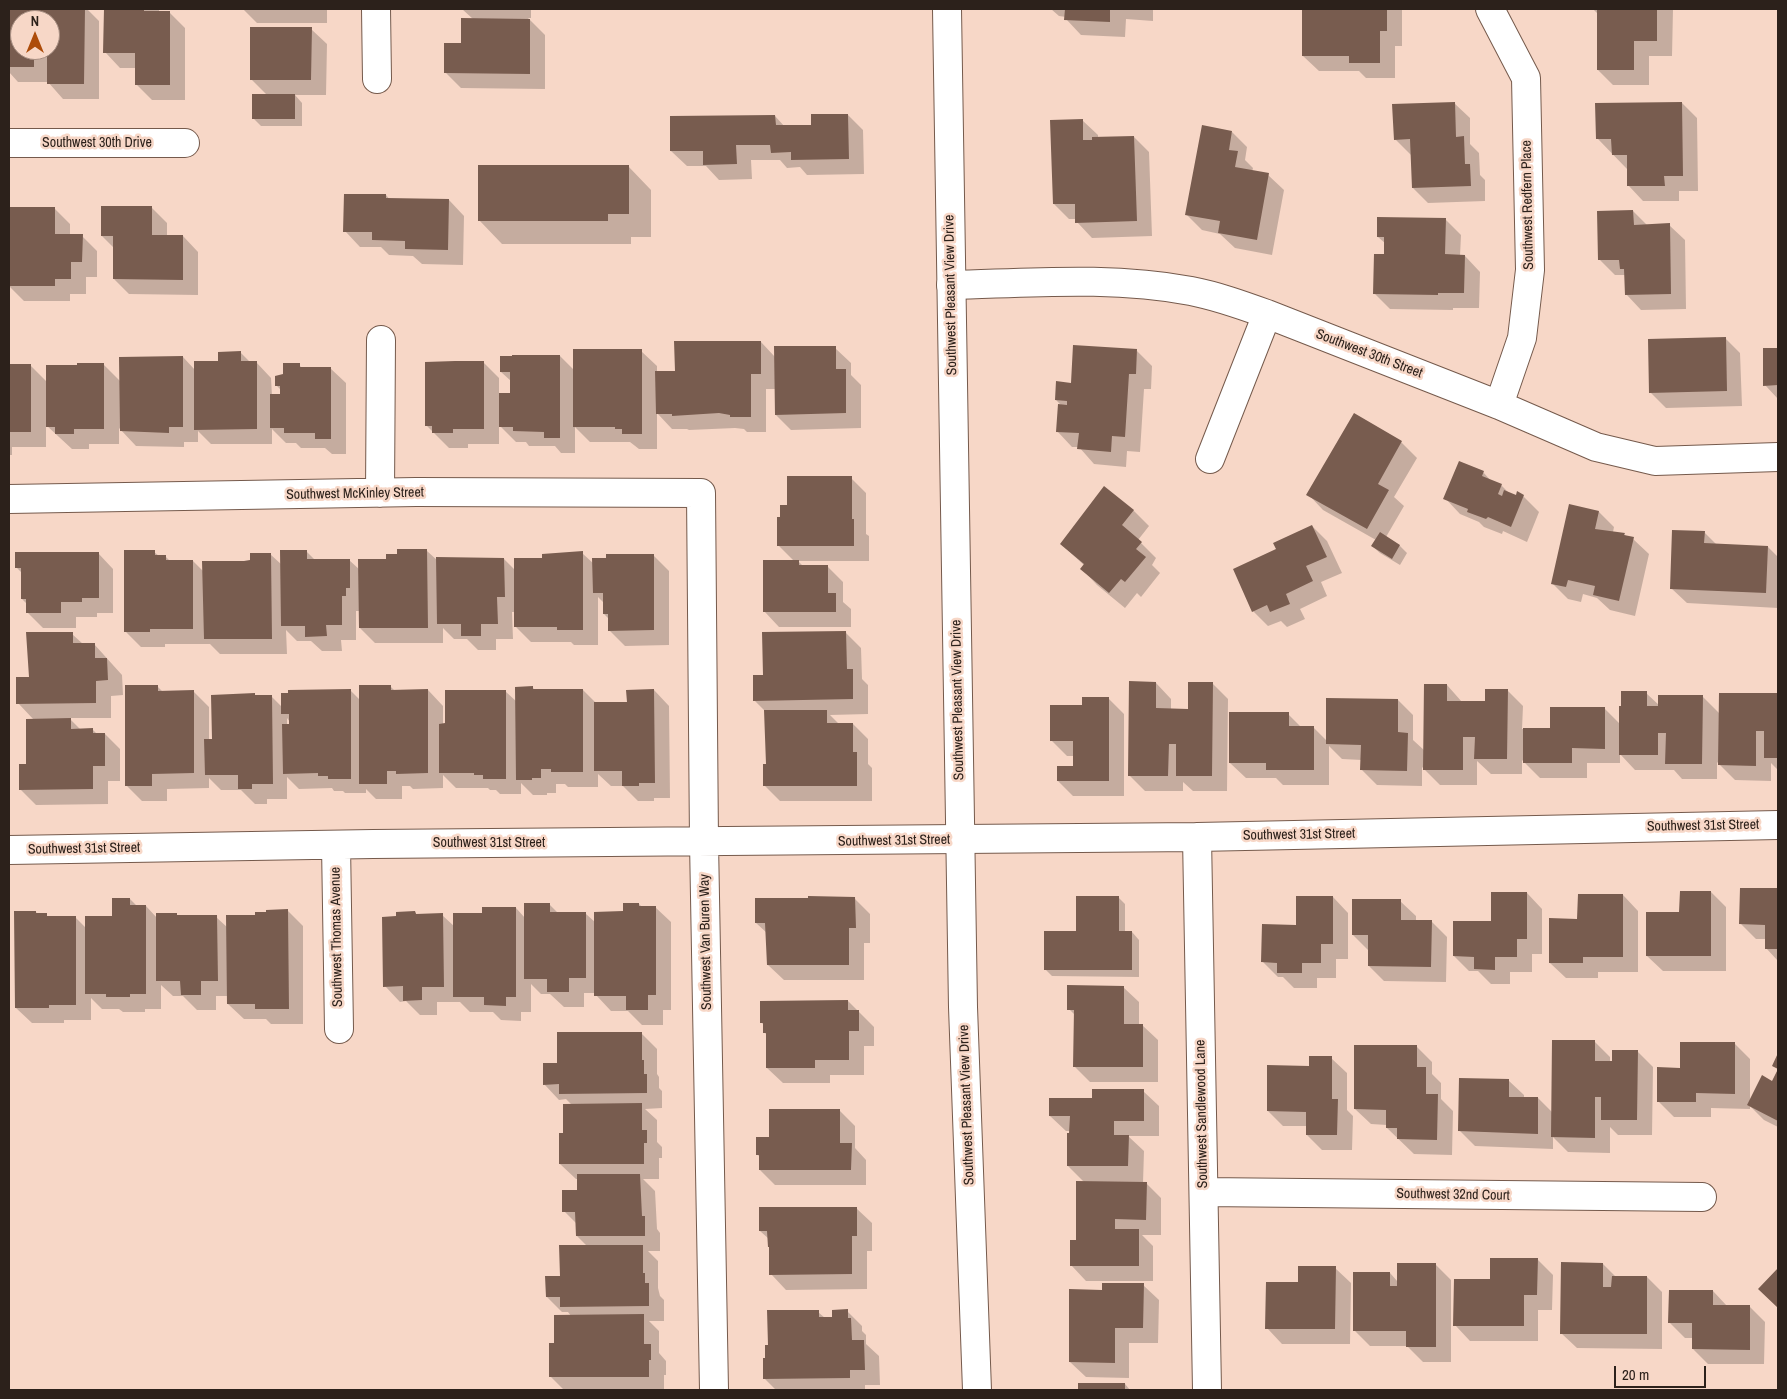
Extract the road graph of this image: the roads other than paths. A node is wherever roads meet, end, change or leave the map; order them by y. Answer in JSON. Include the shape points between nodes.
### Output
{"nodes":[{"id":1,"x":376,"y":9,"type":"edge"},
{"id":2,"x":947,"y":9,"type":"edge"},
{"id":3,"x":1490,"y":9,"type":"edge"},
{"id":4,"x":377,"y":80,"type":"dead end"},
{"id":5,"x":9,"y":143,"type":"edge"},
{"id":6,"x":185,"y":143,"type":"dead end"},
{"id":7,"x":952,"y":285,"type":"junction"},
{"id":8,"x":1267,"y":314,"type":"junction"},
{"id":9,"x":381,"y":340,"type":"dead end"},
{"id":10,"x":1499,"y":405,"type":"junction"},
{"id":11,"x":1778,"y":457,"type":"edge"},
{"id":12,"x":1210,"y":459,"type":"dead end"},
{"id":13,"x":380,"y":493,"type":"junction"},
{"id":14,"x":701,"y":493,"type":"joint"},
{"id":15,"x":9,"y":498,"type":"edge"},
{"id":16,"x":1778,"y":825,"type":"edge"},
{"id":17,"x":1197,"y":837,"type":"junction"},
{"id":18,"x":960,"y":840,"type":"junction"},
{"id":19,"x":704,"y":842,"type":"junction"},
{"id":20,"x":336,"y":845,"type":"junction"},
{"id":21,"x":9,"y":850,"type":"edge"},
{"id":22,"x":339,"y":1029,"type":"dead end"},
{"id":23,"x":1204,"y":1192,"type":"junction"},
{"id":24,"x":1702,"y":1197,"type":"dead end"},
{"id":25,"x":714,"y":1390,"type":"edge"},
{"id":26,"x":977,"y":1390,"type":"edge"},
{"id":27,"x":1207,"y":1390,"type":"edge"}],
"edges":[{"from":1,"to":4,"type":"street"},
{"from":2,"to":7,"type":"street","name":"Southwest Pleasant View Drive"},
{"from":3,"to":10,"type":"street","name":"Southwest Redfern Place","via":[[1526,78],[1530,270],[1522,338]]},
{"from":5,"to":6,"type":"street","name":"Southwest 30th Drive"},
{"from":7,"to":8,"type":"street","name":"Southwest 30th Street","via":[[1145,284],[1228,300]]},
{"from":7,"to":18,"type":"street","name":"Southwest Pleasant View Drive"},
{"from":8,"to":10,"type":"street","name":"Southwest 30th Street"},
{"from":8,"to":12,"type":"street"},
{"from":9,"to":13,"type":"street"},
{"from":10,"to":11,"type":"street","name":"Southwest 30th Street","via":[[1596,446],[1655,461]]},
{"from":13,"to":14,"type":"street","name":"Southwest McKinley Street"},
{"from":13,"to":15,"type":"street","name":"Southwest McKinley Street"},
{"from":14,"to":19,"type":"street","name":"Southwest Van Buren Way"},
{"from":16,"to":17,"type":"street","name":"Southwest 31st Street"},
{"from":17,"to":18,"type":"street","name":"Southwest 31st Street"},
{"from":17,"to":23,"type":"street","name":"Southwest Sandlewood Lane"},
{"from":18,"to":19,"type":"street","name":"Southwest 31st Street"},
{"from":18,"to":26,"type":"street","name":"Southwest Pleasant View Drive"},
{"from":19,"to":20,"type":"street","name":"Southwest 31st Street"},
{"from":19,"to":25,"type":"street","name":"Southwest Van Buren Way"},
{"from":20,"to":21,"type":"street","name":"Southwest 31st Street"},
{"from":20,"to":22,"type":"street","name":"Southwest Thomas Avenue"},
{"from":23,"to":24,"type":"street","name":"Southwest 32nd Court"},
{"from":23,"to":27,"type":"street","name":"Southwest Sandlewood Lane"}]}
